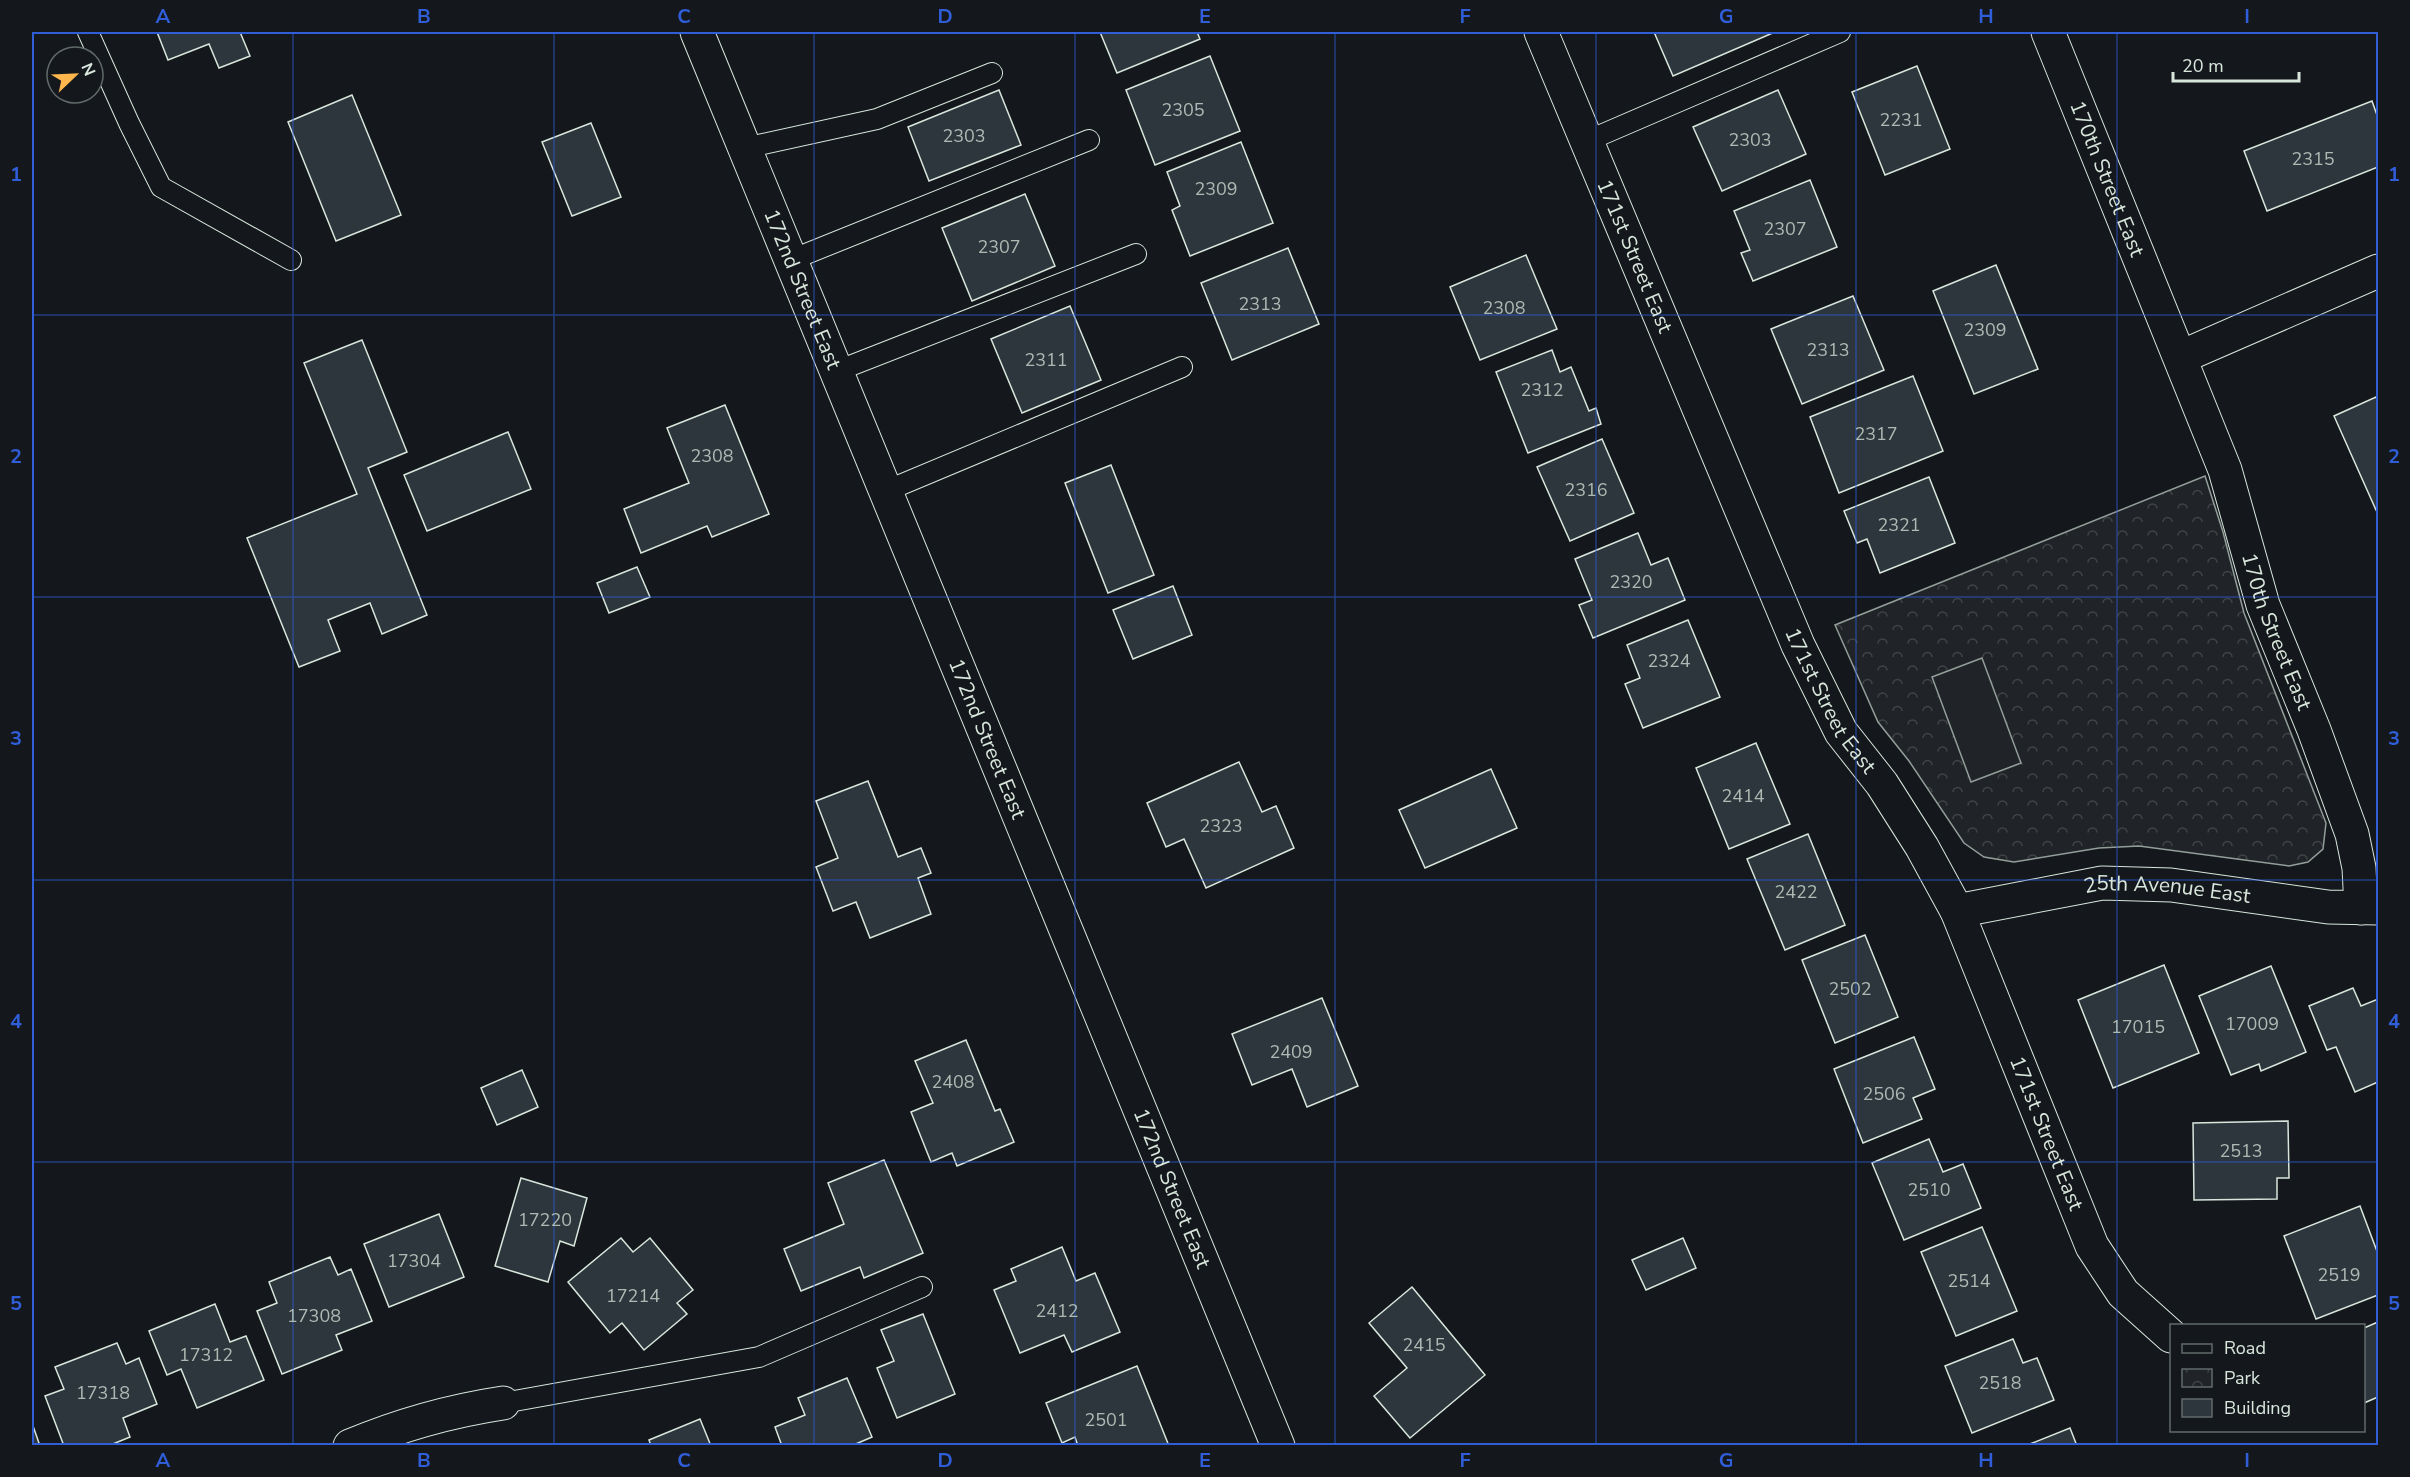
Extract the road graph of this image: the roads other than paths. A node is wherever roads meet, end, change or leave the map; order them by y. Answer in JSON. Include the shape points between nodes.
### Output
{"nodes":[{"id":1,"x":88,"y":32,"type":"edge"},
{"id":2,"x":697,"y":32,"type":"edge"},
{"id":3,"x":1541,"y":32,"type":"edge"},
{"id":4,"x":1840,"y":32,"type":"edge"},
{"id":5,"x":2048,"y":32,"type":"edge"},
{"id":6,"x":992,"y":73,"type":"dead end"},
{"id":7,"x":1089,"y":140,"type":"dead end"},
{"id":8,"x":1587,"y":141,"type":"junction"},
{"id":9,"x":745,"y":148,"type":"junction"},
{"id":10,"x":1136,"y":255,"type":"dead end"},
{"id":11,"x":291,"y":260,"type":"dead end"},
{"id":12,"x":791,"y":260,"type":"junction"},
{"id":13,"x":2379,"y":272,"type":"edge"},
{"id":14,"x":2181,"y":357,"type":"junction"},
{"id":15,"x":1182,"y":367,"type":"dead end"},
{"id":16,"x":837,"y":371,"type":"junction"},
{"id":17,"x":886,"y":491,"type":"junction"},
{"id":18,"x":2370,"y":908,"type":"edge"},
{"id":19,"x":1957,"y":911,"type":"junction"},
{"id":20,"x":922,"y":1287,"type":"dead end"},
{"id":21,"x":2170,"y":1335,"type":"edge"},
{"id":22,"x":503,"y":1403,"type":"joint"},
{"id":23,"x":350,"y":1446,"type":"edge"},
{"id":24,"x":1278,"y":1446,"type":"edge"}],
"edges":[{"from":1,"to":11,"type":"lane","via":[[161,187]]},
{"from":2,"to":9,"type":"street","name":"172nd Street East"},
{"from":3,"to":8,"type":"street","name":"171st Street East"},
{"from":4,"to":8,"type":"lane"},
{"from":5,"to":14,"type":"street","name":"170th Street East"},
{"from":6,"to":9,"type":"lane","via":[[877,119]]},
{"from":7,"to":12,"type":"lane"},
{"from":8,"to":19,"type":"street","name":"171st Street East","via":[[1798,645],[1841,732],[1882,784]]},
{"from":9,"to":12,"type":"street","name":"172nd Street East"},
{"from":10,"to":16,"type":"lane"},
{"from":12,"to":16,"type":"street","name":"172nd Street East"},
{"from":13,"to":14,"type":"street"},
{"from":14,"to":18,"type":"street","name":"170th Street East","via":[[2225,470],[2263,605],[2352,834]]},
{"from":15,"to":17,"type":"lane"},
{"from":16,"to":17,"type":"street","name":"172nd Street East"},
{"from":17,"to":24,"type":"street","name":"172nd Street East"},
{"from":18,"to":19,"type":"street","name":"25th Avenue East","via":[[2328,908],[2171,885],[2102,883]]},
{"from":19,"to":21,"type":"street","name":"171st Street East","via":[[2092,1245],[2123,1293]]},
{"from":20,"to":22,"type":"lane","via":[[759,1356]]},
{"from":22,"to":23,"type":"street","via":[[390,1429]]}]}
